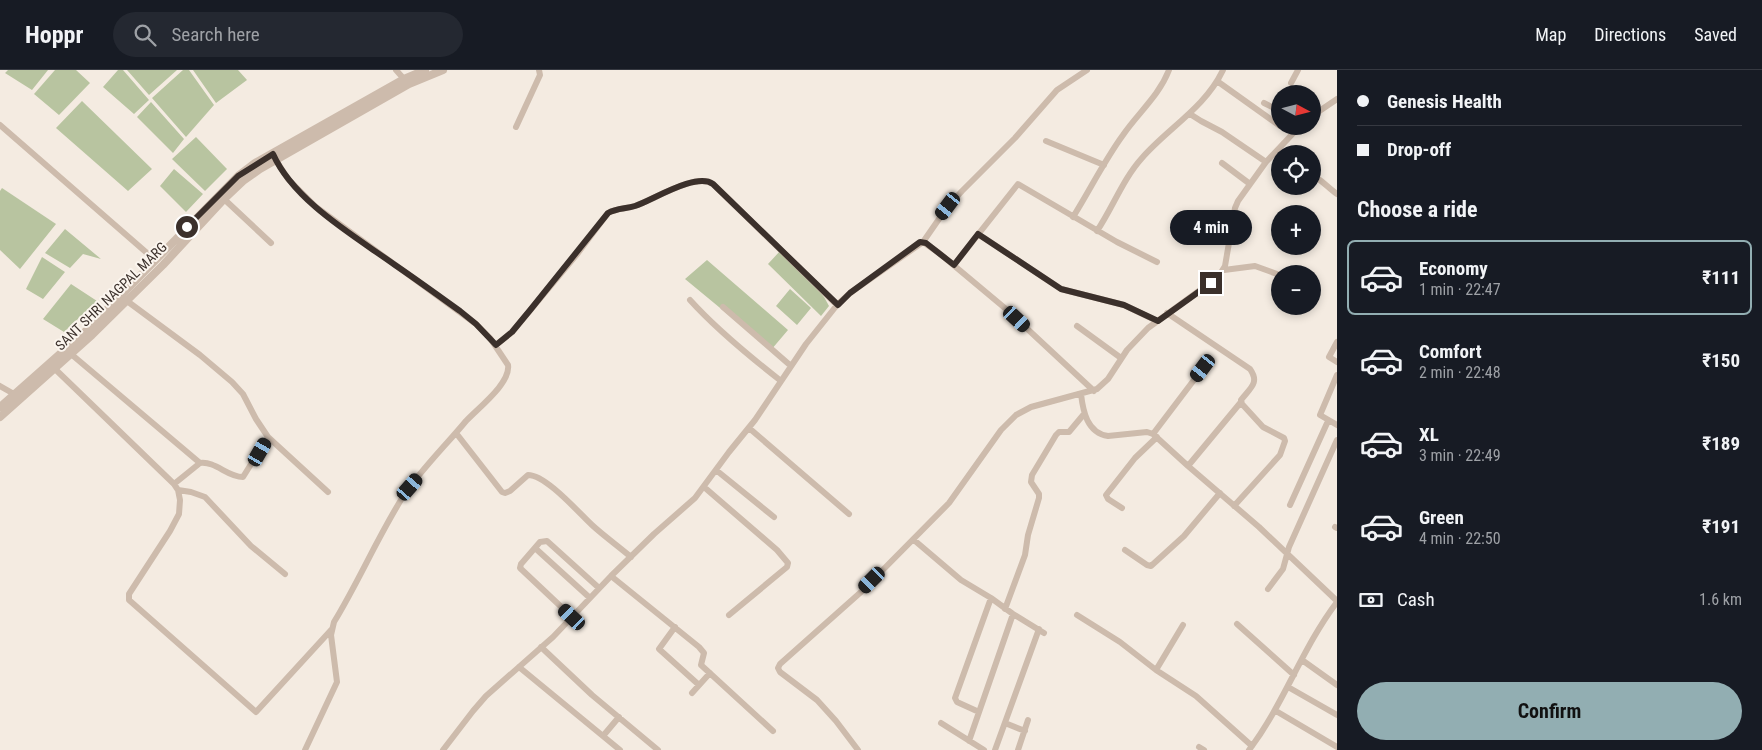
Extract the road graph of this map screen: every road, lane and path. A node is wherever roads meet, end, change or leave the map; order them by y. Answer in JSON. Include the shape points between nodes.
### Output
{"nodes":[{"id":1,"x":396,"y":70,"type":"edge"},
{"id":2,"x":425,"y":70,"type":"edge"},
{"id":3,"x":443,"y":70,"type":"edge"},
{"id":4,"x":539,"y":70,"type":"edge"},
{"id":5,"x":1087,"y":70,"type":"edge"},
{"id":6,"x":1169,"y":70,"type":"edge"},
{"id":7,"x":1223,"y":70,"type":"edge"},
{"id":8,"x":1298,"y":70,"type":"edge"},
{"id":9,"x":404,"y":79,"type":"junction"},
{"id":10,"x":1217,"y":81,"type":"junction"},
{"id":11,"x":1291,"y":83,"type":"dead end"},
{"id":12,"x":1337,"y":99,"type":"edge"},
{"id":13,"x":1264,"y":103,"type":"dead end"},
{"id":14,"x":1271,"y":106,"type":"edge"},
{"id":15,"x":1321,"y":110,"type":"edge"},
{"id":16,"x":1190,"y":114,"type":"junction"},
{"id":17,"x":1271,"y":120,"type":"edge"},
{"id":18,"x":0,"y":126,"type":"edge"},
{"id":19,"x":516,"y":127,"type":"dead end"},
{"id":20,"x":1291,"y":135,"type":"edge"},
{"id":21,"x":1046,"y":141,"type":"dead end"},
{"id":22,"x":1281,"y":145,"type":"edge"},
{"id":23,"x":1271,"y":156,"type":"edge"},
{"id":24,"x":274,"y":157,"type":"junction"},
{"id":25,"x":1266,"y":162,"type":"junction"},
{"id":26,"x":1222,"y":164,"type":"dead end"},
{"id":27,"x":1104,"y":165,"type":"junction"},
{"id":28,"x":1321,"y":180,"type":"edge"},
{"id":29,"x":1250,"y":184,"type":"junction"},
{"id":30,"x":1337,"y":194,"type":"edge"},
{"id":31,"x":224,"y":199,"type":"junction"},
{"id":32,"x":1073,"y":217,"type":"junction"},
{"id":33,"x":1097,"y":231,"type":"junction"},
{"id":34,"x":978,"y":234,"type":"junction"},
{"id":35,"x":923,"y":242,"type":"junction"},
{"id":36,"x":271,"y":243,"type":"dead end"},
{"id":37,"x":157,"y":258,"type":"junction"},
{"id":38,"x":166,"y":261,"type":"junction"},
{"id":39,"x":1157,"y":262,"type":"dead end"},
{"id":40,"x":954,"y":265,"type":"junction"},
{"id":41,"x":1224,"y":270,"type":"junction"},
{"id":42,"x":1271,"y":272,"type":"edge"},
{"id":43,"x":690,"y":300,"type":"dead end"},
{"id":44,"x":127,"y":301,"type":"junction"},
{"id":45,"x":838,"y":305,"type":"junction"},
{"id":46,"x":724,"y":307,"type":"dead end"},
{"id":47,"x":1168,"y":313,"type":"junction"},
{"id":48,"x":1158,"y":321,"type":"junction"},
{"id":49,"x":1077,"y":326,"type":"dead end"},
{"id":50,"x":1337,"y":342,"type":"edge"},
{"id":51,"x":496,"y":345,"type":"junction"},
{"id":52,"x":71,"y":354,"type":"junction"},
{"id":53,"x":1121,"y":358,"type":"junction"},
{"id":54,"x":1337,"y":362,"type":"edge"},
{"id":55,"x":791,"y":366,"type":"junction"},
{"id":56,"x":54,"y":368,"type":"junction"},
{"id":57,"x":1203,"y":368,"type":"dead end"},
{"id":58,"x":1337,"y":375,"type":"edge"},
{"id":59,"x":780,"y":381,"type":"junction"},
{"id":60,"x":0,"y":386,"type":"edge"},
{"id":61,"x":1094,"y":391,"type":"junction"},
{"id":62,"x":14,"y":394,"type":"junction"},
{"id":63,"x":1081,"y":394,"type":"junction"},
{"id":64,"x":1241,"y":402,"type":"junction"},
{"id":65,"x":0,"y":407,"type":"edge"},
{"id":66,"x":1084,"y":414,"type":"junction"},
{"id":67,"x":0,"y":416,"type":"edge"},
{"id":68,"x":1328,"y":421,"type":"junction"},
{"id":69,"x":1337,"y":425,"type":"edge"},
{"id":70,"x":748,"y":428,"type":"junction"},
{"id":71,"x":456,"y":433,"type":"junction"},
{"id":72,"x":1155,"y":436,"type":"junction"},
{"id":73,"x":268,"y":437,"type":"junction"},
{"id":74,"x":1337,"y":440,"type":"edge"},
{"id":75,"x":200,"y":463,"type":"junction"},
{"id":76,"x":1188,"y":466,"type":"junction"},
{"id":77,"x":716,"y":470,"type":"junction"},
{"id":78,"x":176,"y":487,"type":"junction"},
{"id":79,"x":704,"y":487,"type":"junction"},
{"id":80,"x":328,"y":492,"type":"dead end"},
{"id":81,"x":1220,"y":493,"type":"junction"},
{"id":82,"x":1290,"y":505,"type":"dead end"},
{"id":83,"x":1234,"y":506,"type":"junction"},
{"id":84,"x":1122,"y":508,"type":"dead end"},
{"id":85,"x":849,"y":514,"type":"dead end"},
{"id":86,"x":774,"y":516,"type":"dead end"},
{"id":87,"x":914,"y":540,"type":"junction"},
{"id":88,"x":535,"y":548,"type":"junction"},
{"id":89,"x":1125,"y":550,"type":"dead end"},
{"id":90,"x":1287,"y":553,"type":"junction"},
{"id":91,"x":631,"y":557,"type":"junction"},
{"id":92,"x":285,"y":574,"type":"dead end"},
{"id":93,"x":611,"y":576,"type":"junction"},
{"id":94,"x":599,"y":588,"type":"junction"},
{"id":95,"x":1268,"y":589,"type":"dead end"},
{"id":96,"x":590,"y":598,"type":"junction"},
{"id":97,"x":991,"y":598,"type":"junction"},
{"id":98,"x":1337,"y":602,"type":"edge"},
{"id":99,"x":1005,"y":609,"type":"junction"},
{"id":100,"x":1013,"y":614,"type":"junction"},
{"id":101,"x":729,"y":615,"type":"dead end"},
{"id":102,"x":1077,"y":616,"type":"dead end"},
{"id":103,"x":572,"y":617,"type":"junction"},
{"id":104,"x":1237,"y":624,"type":"dead end"},
{"id":105,"x":1183,"y":625,"type":"dead end"},
{"id":106,"x":675,"y":627,"type":"junction"},
{"id":107,"x":332,"y":629,"type":"junction"},
{"id":108,"x":540,"y":647,"type":"junction"},
{"id":109,"x":1302,"y":660,"type":"junction"},
{"id":110,"x":519,"y":667,"type":"junction"},
{"id":111,"x":1156,"y":670,"type":"junction"},
{"id":112,"x":710,"y":673,"type":"junction"},
{"id":113,"x":1294,"y":674,"type":"junction"},
{"id":114,"x":1337,"y":684,"type":"edge"},
{"id":115,"x":699,"y":685,"type":"junction"},
{"id":116,"x":1288,"y":687,"type":"junction"},
{"id":117,"x":692,"y":693,"type":"dead end"},
{"id":118,"x":1276,"y":710,"type":"junction"},
{"id":119,"x":979,"y":712,"type":"junction"},
{"id":120,"x":1337,"y":715,"type":"edge"},
{"id":121,"x":619,"y":717,"type":"junction"},
{"id":122,"x":1028,"y":720,"type":"dead end"},
{"id":123,"x":941,"y":723,"type":"dead end"},
{"id":124,"x":1005,"y":723,"type":"junction"},
{"id":125,"x":773,"y":731,"type":"dead end"},
{"id":126,"x":1024,"y":731,"type":"junction"},
{"id":127,"x":603,"y":736,"type":"junction"},
{"id":128,"x":969,"y":741,"type":"junction"},
{"id":129,"x":1337,"y":747,"type":"edge"},
{"id":130,"x":1250,"y":748,"type":"edge"},
{"id":131,"x":305,"y":750,"type":"edge"},
{"id":132,"x":443,"y":750,"type":"edge"},
{"id":133,"x":620,"y":750,"type":"edge"},
{"id":134,"x":658,"y":750,"type":"edge"},
{"id":135,"x":858,"y":750,"type":"edge"},
{"id":136,"x":984,"y":750,"type":"edge"},
{"id":137,"x":995,"y":750,"type":"edge"},
{"id":138,"x":1018,"y":750,"type":"edge"}],
"edges":[{"from":1,"to":9,"type":"street"},
{"from":2,"to":9,"type":"street","name":"SANT SHRI NAGPAL MARG"},
{"from":3,"to":24,"type":"street","name":"SANT SHRI NAGPAL MARG","via":[[409,84]]},
{"from":4,"to":19,"type":"street","via":[[540,75]]},
{"from":5,"to":35,"type":"street","via":[[1057,90],[948,206]]},
{"from":6,"to":27,"type":"street","via":[[1161,88],[1122,135]]},
{"from":7,"to":10,"type":"street"},
{"from":8,"to":11,"type":"street"},
{"from":9,"to":24,"type":"street","name":"SANT SHRI NAGPAL MARG"},
{"from":10,"to":16,"type":"street"},
{"from":10,"to":17,"type":"street"},
{"from":12,"to":15,"type":"street"},
{"from":13,"to":14,"type":"street"},
{"from":16,"to":25,"type":"street"},
{"from":16,"to":33,"type":"street","via":[[1139,160]]},
{"from":18,"to":37,"type":"street"},
{"from":20,"to":22,"type":"street"},
{"from":21,"to":27,"type":"street"},
{"from":23,"to":25,"type":"street"},
{"from":24,"to":31,"type":"street","name":"SANT SHRI NAGPAL MARG"},
{"from":24,"to":37,"type":"street","name":"SANT SHRI NAGPAL MARG","via":[[238,176]]},
{"from":24,"to":51,"type":"street","via":[[288,179],[316,207],[460,311]]},
{"from":25,"to":29,"type":"street"},
{"from":26,"to":29,"type":"street"},
{"from":27,"to":32,"type":"street"},
{"from":28,"to":30,"type":"street"},
{"from":29,"to":41,"type":"street","via":[[1235,208]]},
{"from":31,"to":36,"type":"street"},
{"from":31,"to":38,"type":"street","name":"SANT SHRI NAGPAL MARG"},
{"from":32,"to":33,"type":"street"},
{"from":32,"to":34,"type":"street","via":[[1018,184]]},
{"from":33,"to":39,"type":"street"},
{"from":34,"to":40,"type":"street"},
{"from":34,"to":48,"type":"street","via":[[1061,289],[1124,305]]},
{"from":35,"to":40,"type":"street"},
{"from":35,"to":45,"type":"street"},
{"from":37,"to":38,"type":"street"},
{"from":37,"to":62,"type":"street","name":"SANT SHRI NAGPAL MARG","via":[[87,330]]},
{"from":38,"to":44,"type":"street","name":"SANT SHRI NAGPAL MARG"},
{"from":40,"to":61,"type":"street"},
{"from":41,"to":42,"type":"street","via":[[1255,266]]},
{"from":41,"to":47,"type":"street"},
{"from":43,"to":59,"type":"street"},
{"from":44,"to":52,"type":"street","name":"SANT SHRI NAGPAL MARG"},
{"from":44,"to":73,"type":"street","via":[[232,382],[243,394]]},
{"from":45,"to":51,"type":"street","via":[[713,184],[702,180],[634,207],[608,213],[512,332]]},
{"from":45,"to":55,"type":"street"},
{"from":46,"to":55,"type":"street"},
{"from":47,"to":48,"type":"street"},
{"from":47,"to":64,"type":"street","via":[[1250,368],[1255,382]]},
{"from":48,"to":53,"type":"street"},
{"from":49,"to":53,"type":"street"},
{"from":50,"to":54,"type":"street","via":[[1329,357]]},
{"from":51,"to":71,"type":"street","via":[[508,365],[508,374]]},
{"from":52,"to":56,"type":"street","name":"SANT SHRI NAGPAL MARG"},
{"from":52,"to":75,"type":"street"},
{"from":53,"to":61,"type":"street","via":[[1108,379]]},
{"from":55,"to":59,"type":"street"},
{"from":56,"to":67,"type":"street","name":"SANT SHRI NAGPAL MARG"},
{"from":56,"to":78,"type":"street"},
{"from":57,"to":72,"type":"street"},
{"from":58,"to":68,"type":"street","via":[[1320,414]]},
{"from":59,"to":70,"type":"street"},
{"from":60,"to":62,"type":"street"},
{"from":61,"to":63,"type":"street"},
{"from":62,"to":65,"type":"street","name":"SANT SHRI NAGPAL MARG"},
{"from":63,"to":66,"type":"street"},
{"from":63,"to":87,"type":"street","via":[[1042,403],[1016,415],[1001,430],[954,498]]},
{"from":64,"to":76,"type":"street"},
{"from":64,"to":83,"type":"street","via":[[1261,425],[1284,438],[1285,443],[1280,455]]},
{"from":66,"to":72,"type":"street","via":[[1090,426],[1104,436],[1146,432]]},
{"from":66,"to":99,"type":"street","via":[[1068,432],[1056,435],[1032,475],[1031,482],[1039,496],[1025,555]]},
{"from":68,"to":69,"type":"street"},
{"from":68,"to":82,"type":"street"},
{"from":70,"to":77,"type":"street"},
{"from":70,"to":85,"type":"street"},
{"from":71,"to":91,"type":"street","via":[[502,492],[510,491],[528,475],[535,476]]},
{"from":71,"to":107,"type":"street","via":[[404,496]]},
{"from":72,"to":76,"type":"street"},
{"from":72,"to":84,"type":"street","via":[[1107,493],[1108,499]]},
{"from":73,"to":75,"type":"street","via":[[243,477],[207,462]]},
{"from":73,"to":80,"type":"street"},
{"from":74,"to":90,"type":"street"},
{"from":75,"to":78,"type":"street"},
{"from":76,"to":81,"type":"street"},
{"from":77,"to":79,"type":"street"},
{"from":77,"to":86,"type":"street"},
{"from":78,"to":92,"type":"street","via":[[205,497],[251,546]]},
{"from":78,"to":107,"type":"street","via":[[179,514],[128,594],[129,600],[256,712]]},
{"from":79,"to":91,"type":"street"},
{"from":79,"to":101,"type":"street","via":[[788,563]]},
{"from":81,"to":83,"type":"street"},
{"from":81,"to":89,"type":"street","via":[[1184,536],[1151,566]]},
{"from":83,"to":90,"type":"street"},
{"from":87,"to":97,"type":"street","via":[[956,576]]},
{"from":87,"to":135,"type":"street","via":[[778,668],[817,700]]},
{"from":88,"to":94,"type":"street","via":[[540,542],[547,542]]},
{"from":88,"to":96,"type":"street"},
{"from":88,"to":103,"type":"street","via":[[520,568]]},
{"from":90,"to":95,"type":"street","via":[[1283,570]]},
{"from":90,"to":98,"type":"street"},
{"from":91,"to":93,"type":"street"},
{"from":93,"to":94,"type":"street"},
{"from":93,"to":106,"type":"street"},
{"from":94,"to":96,"type":"street"},
{"from":96,"to":103,"type":"street"},
{"from":97,"to":99,"type":"street"},
{"from":97,"to":119,"type":"street","via":[[955,698]]},
{"from":98,"to":109,"type":"street"},
{"from":99,"to":100,"type":"street"},
{"from":100,"to":119,"type":"street"},
{"from":100,"to":124,"type":"street","via":[[1041,631]]},
{"from":102,"to":111,"type":"street","via":[[1120,642]]},
{"from":103,"to":108,"type":"street"},
{"from":104,"to":113,"type":"street"},
{"from":105,"to":111,"type":"street"},
{"from":106,"to":112,"type":"street","via":[[703,651],[701,665]]},
{"from":106,"to":115,"type":"street","via":[[659,649]]},
{"from":107,"to":131,"type":"street","via":[[337,682]]},
{"from":108,"to":110,"type":"street"},
{"from":108,"to":121,"type":"street"},
{"from":109,"to":113,"type":"street"},
{"from":109,"to":114,"type":"street"},
{"from":110,"to":127,"type":"street"},
{"from":110,"to":132,"type":"street","via":[[480,702]]},
{"from":111,"to":130,"type":"street","via":[[1196,696]]},
{"from":112,"to":115,"type":"street"},
{"from":112,"to":125,"type":"street"},
{"from":113,"to":116,"type":"street"},
{"from":115,"to":117,"type":"street"},
{"from":116,"to":118,"type":"street"},
{"from":116,"to":120,"type":"street"},
{"from":118,"to":129,"type":"street"},
{"from":118,"to":130,"type":"street"},
{"from":119,"to":128,"type":"street"},
{"from":121,"to":127,"type":"street"},
{"from":121,"to":134,"type":"street"},
{"from":122,"to":126,"type":"street"},
{"from":123,"to":128,"type":"street"},
{"from":124,"to":126,"type":"street"},
{"from":124,"to":137,"type":"street"},
{"from":126,"to":138,"type":"street"},
{"from":127,"to":133,"type":"street"},
{"from":128,"to":136,"type":"street"}]}
